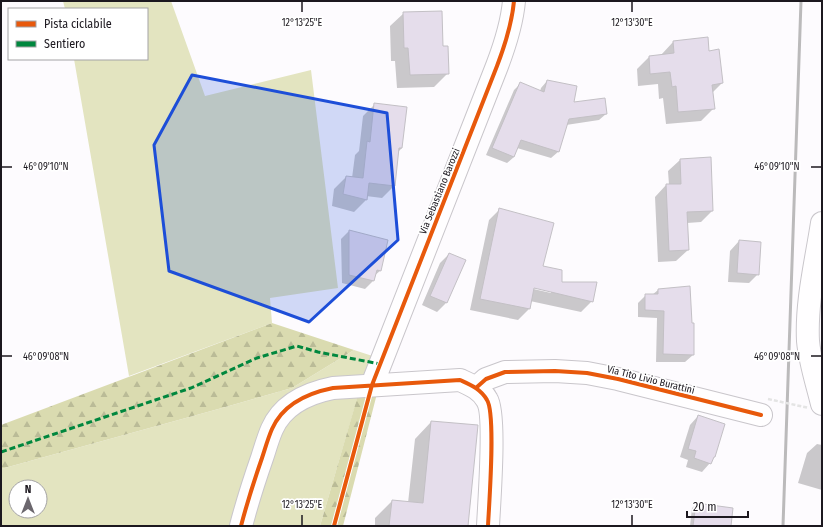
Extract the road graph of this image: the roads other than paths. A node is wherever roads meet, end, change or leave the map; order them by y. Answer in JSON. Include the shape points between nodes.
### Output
{"nodes":[{"id":1,"x":514,"y":1,"type":"edge"},
{"id":2,"x":822,"y":223,"type":"edge"},
{"id":3,"x":372,"y":385,"type":"junction"},
{"id":4,"x":476,"y":387,"type":"junction"},
{"id":5,"x":816,"y":406,"type":"edge"},
{"id":6,"x":765,"y":407,"type":"road end"},
{"id":7,"x":241,"y":526,"type":"edge"},
{"id":8,"x":488,"y":526,"type":"edge"}],
"edges":[{"from":1,"to":3,"type":"street","name":"Via Sebastiano Barozzi","via":[[506,43]]},
{"from":2,"to":5,"type":"street","via":[[810,296],[808,329]]},
{"from":3,"to":4,"type":"street","via":[[460,380]]},
{"from":3,"to":7,"type":"street","via":[[316,392],[302,398],[280,416],[272,428]]},
{"from":4,"to":6,"type":"street","name":"Via Tito Livio Burattini","via":[[486,379],[505,372],[587,372]]},
{"from":4,"to":8,"type":"street","via":[[488,400],[492,420]]}]}
